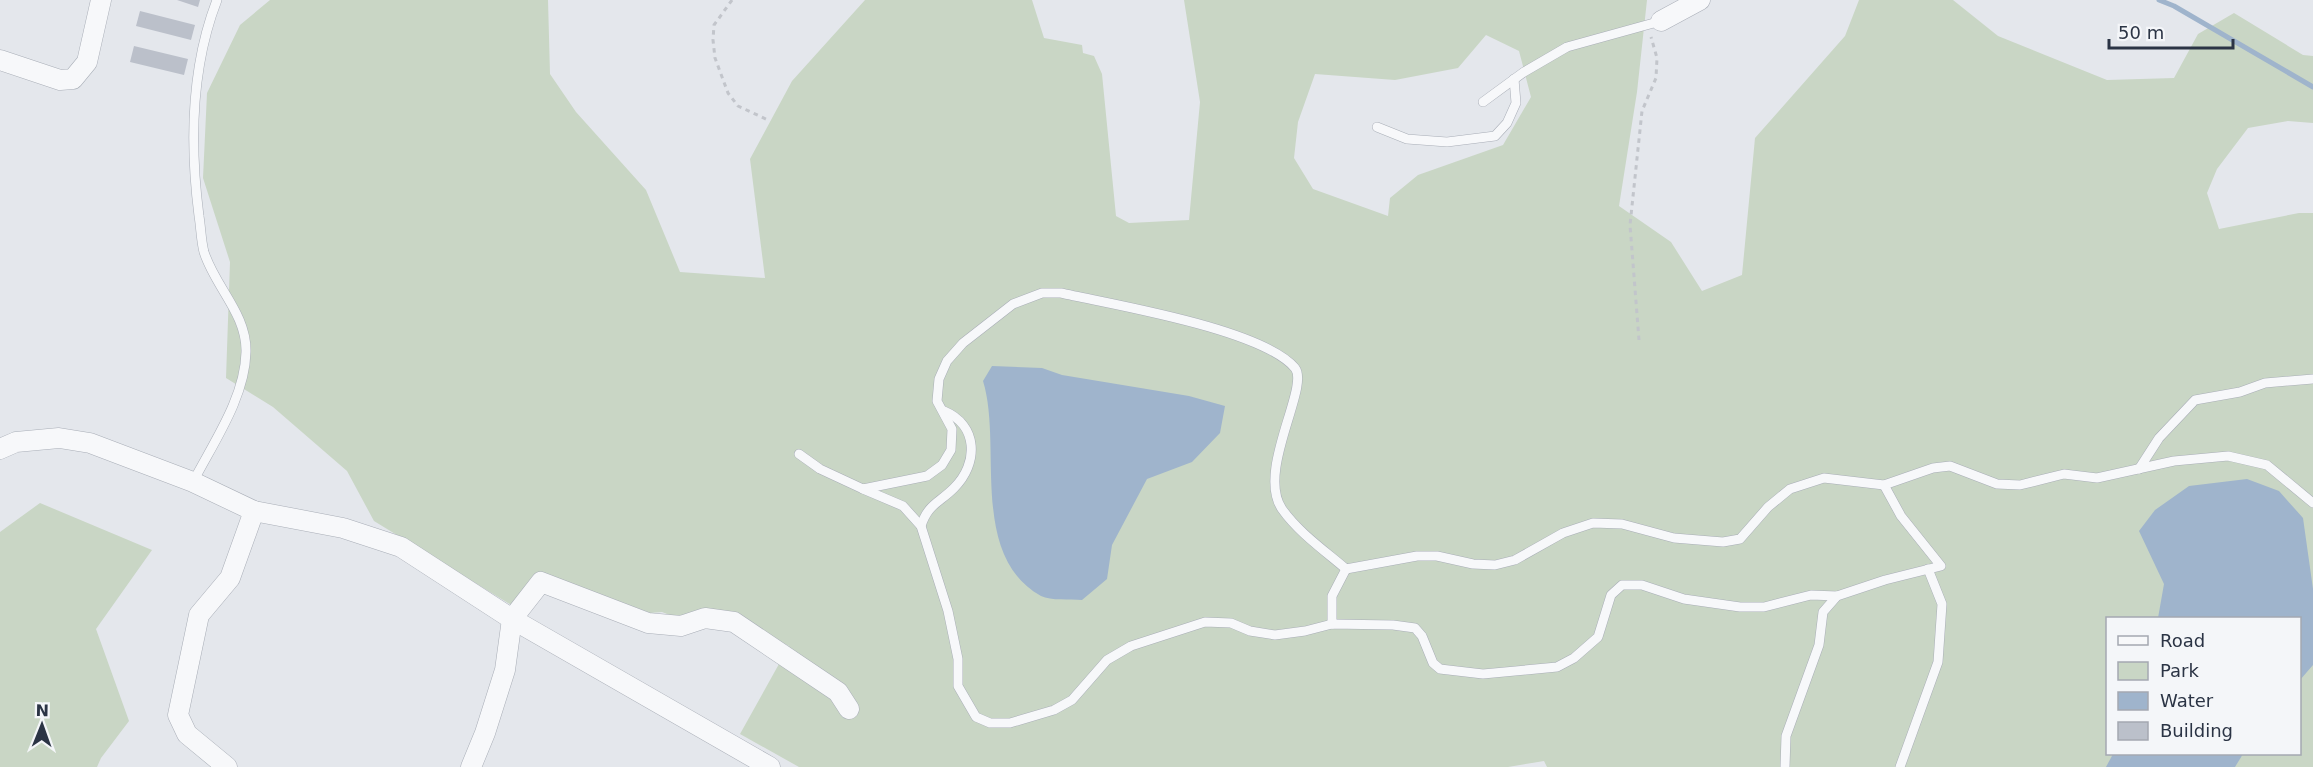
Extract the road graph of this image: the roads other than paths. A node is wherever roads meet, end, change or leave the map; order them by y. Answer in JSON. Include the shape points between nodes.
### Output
{"nodes":[{"id":1,"x":101,"y":0,"type":"edge"},
{"id":2,"x":217,"y":0,"type":"edge"},
{"id":3,"x":1700,"y":0,"type":"edge"},
{"id":4,"x":1654,"y":22,"type":"joint"},
{"id":5,"x":0,"y":60,"type":"edge"},
{"id":6,"x":1514,"y":79,"type":"junction"},
{"id":7,"x":1483,"y":102,"type":"dead end"},
{"id":8,"x":1377,"y":127,"type":"dead end"},
{"id":9,"x":2313,"y":379,"type":"edge"},
{"id":10,"x":944,"y":411,"type":"junction"},
{"id":11,"x":0,"y":449,"type":"edge"},
{"id":12,"x":799,"y":454,"type":"dead end"},
{"id":13,"x":2139,"y":469,"type":"junction"},
{"id":14,"x":193,"y":482,"type":"junction"},
{"id":15,"x":1884,"y":485,"type":"junction"},
{"id":16,"x":863,"y":489,"type":"junction"},
{"id":17,"x":2313,"y":503,"type":"edge"},
{"id":18,"x":254,"y":511,"type":"junction"},
{"id":19,"x":921,"y":526,"type":"junction"},
{"id":20,"x":1346,"y":569,"type":"junction"},
{"id":21,"x":1928,"y":569,"type":"junction"},
{"id":22,"x":1837,"y":596,"type":"junction"},
{"id":23,"x":512,"y":619,"type":"junction"},
{"id":24,"x":1332,"y":624,"type":"junction"},
{"id":25,"x":849,"y":709,"type":"dead end"},
{"id":26,"x":227,"y":767,"type":"edge"},
{"id":27,"x":471,"y":767,"type":"edge"},
{"id":28,"x":770,"y":767,"type":"edge"},
{"id":29,"x":1785,"y":767,"type":"edge"},
{"id":30,"x":1900,"y":767,"type":"edge"}],
"edges":[{"from":1,"to":5,"type":"street","via":[[87,62],[73,79],[60,80]]},
{"from":2,"to":14,"type":"lane","via":[[199,70],[194,175],[204,252],[239,318],[246,350],[243,377]]},
{"from":3,"to":4,"type":"street"},
{"from":4,"to":6,"type":"lane","via":[[1567,47]]},
{"from":6,"to":7,"type":"lane"},
{"from":6,"to":8,"type":"lane","via":[[1516,103],[1507,123],[1495,136],[1447,142],[1407,139]]},
{"from":9,"to":13,"type":"lane","via":[[2265,382],[2240,392],[2195,400],[2159,438]]},
{"from":10,"to":16,"type":"lane","via":[[952,429],[951,450],[942,465],[927,476]]},
{"from":10,"to":19,"type":"lane","via":[[959,417],[968,428],[972,443],[968,470],[955,488],[926,510]]},
{"from":10,"to":20,"type":"lane","via":[[937,401],[939,379],[947,362],[963,343],[1013,304],[1042,293],[1061,293],[1248,339],[1296,369],[1299,383],[1278,448],[1276,488],[1281,508]]},
{"from":11,"to":14,"type":"street","via":[[16,442],[58,438],[90,442]]},
{"from":12,"to":16,"type":"lane","via":[[820,469]]},
{"from":13,"to":15,"type":"lane","via":[[2097,478],[2064,474],[2020,485],[1997,484],[1950,466]]},
{"from":13,"to":17,"type":"lane","via":[[2228,456],[2267,465]]},
{"from":14,"to":18,"type":"street"},
{"from":15,"to":20,"type":"lane","via":[[1824,478],[1790,489],[1740,539],[1723,542],[1674,538],[1622,524],[1593,523],[1563,533],[1515,560],[1495,565],[1417,556]]},
{"from":15,"to":21,"type":"lane","via":[[1901,516],[1941,566]]},
{"from":16,"to":19,"type":"lane","via":[[903,506]]},
{"from":18,"to":23,"type":"street","via":[[343,528],[401,547]]},
{"from":18,"to":26,"type":"street","via":[[230,578],[200,615],[178,715],[187,734]]},
{"from":19,"to":24,"type":"lane","via":[[948,612],[958,659],[958,686],[976,717],[990,723],[1010,723],[1054,710],[1072,700],[1107,660],[1131,646],[1205,622],[1231,623],[1275,635]]},
{"from":20,"to":24,"type":"lane","via":[[1332,596]]},
{"from":21,"to":22,"type":"lane"},
{"from":21,"to":30,"type":"lane","via":[[1942,604],[1938,662]]},
{"from":22,"to":24,"type":"lane","via":[[1811,595],[1764,607],[1740,607],[1684,600],[1641,585],[1622,585],[1611,595],[1598,637],[1574,658],[1557,667],[1484,674],[1440,669],[1415,628]]},
{"from":22,"to":29,"type":"lane","via":[[1823,612],[1819,645],[1786,736]]},
{"from":23,"to":25,"type":"street","via":[[541,582],[648,623],[681,626],[705,618],[734,622],[838,692]]},
{"from":23,"to":27,"type":"street","via":[[505,670]]},
{"from":23,"to":28,"type":"street"}]}
